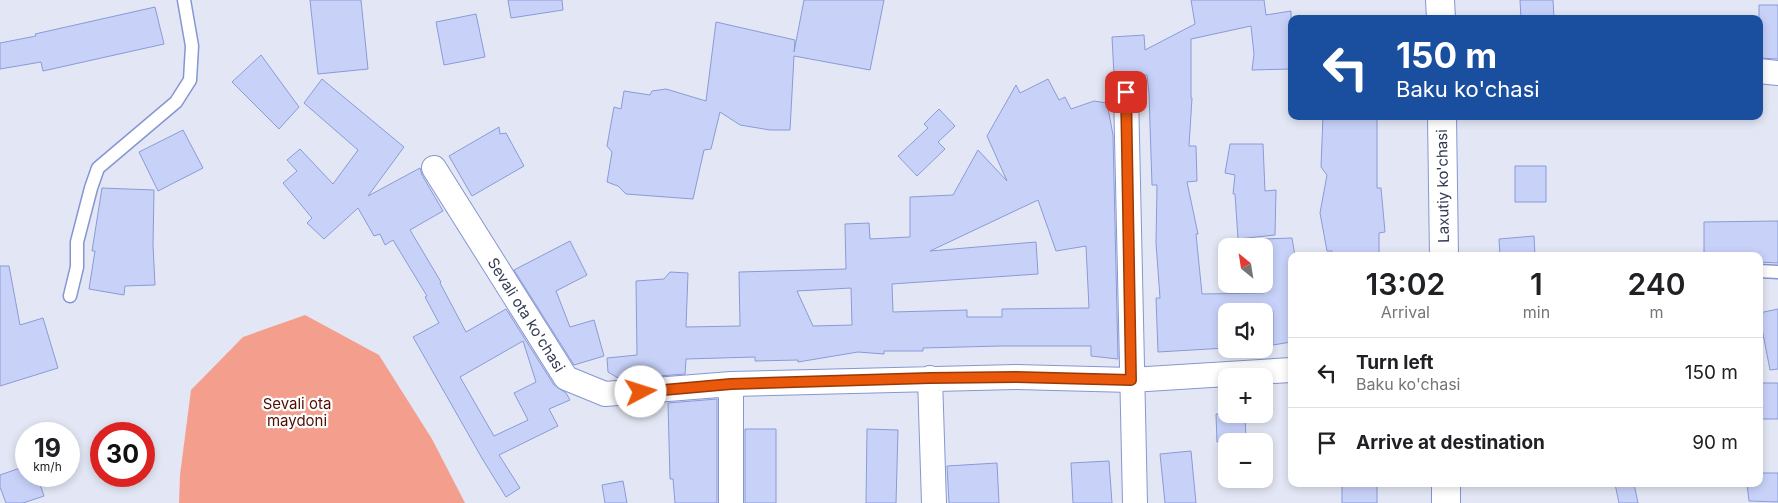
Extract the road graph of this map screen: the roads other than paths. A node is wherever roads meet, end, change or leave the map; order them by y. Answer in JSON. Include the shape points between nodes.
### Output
{"nodes":[{"id":1,"x":184,"y":0,"type":"edge"},
{"id":2,"x":1440,"y":0,"type":"edge"},
{"id":3,"x":1440,"y":15,"type":"edge"},
{"id":4,"x":1763,"y":72,"type":"edge"},
{"id":5,"x":1778,"y":73,"type":"edge"},
{"id":6,"x":1126,"y":92,"type":"dead end"},
{"id":7,"x":1442,"y":120,"type":"edge"},
{"id":8,"x":434,"y":168,"type":"dead end"},
{"id":9,"x":1444,"y":252,"type":"edge"},
{"id":10,"x":1763,"y":271,"type":"edge"},
{"id":11,"x":1778,"y":272,"type":"edge"},
{"id":12,"x":70,"y":296,"type":"dead end"},
{"id":13,"x":1288,"y":370,"type":"edge"},
{"id":14,"x":930,"y":378,"type":"junction"},
{"id":15,"x":1131,"y":380,"type":"junction"},
{"id":16,"x":731,"y":384,"type":"junction"},
{"id":17,"x":1446,"y":487,"type":"edge"},
{"id":18,"x":731,"y":503,"type":"edge"},
{"id":19,"x":934,"y":503,"type":"edge"},
{"id":20,"x":1135,"y":503,"type":"edge"},
{"id":21,"x":1446,"y":503,"type":"edge"}],
"edges":[{"from":1,"to":12,"type":"lane","via":[[192,46],[190,80],[176,102],[98,168],[77,242],[77,267]]},
{"from":2,"to":3,"type":"street"},
{"from":4,"to":5,"type":"street"},
{"from":6,"to":15,"type":"street"},
{"from":7,"to":9,"type":"street","name":"Laxutiy ko'chasi"},
{"from":8,"to":16,"type":"street","name":"Sevali ota ko'chasi","via":[[566,378],[605,394]]},
{"from":10,"to":11,"type":"lane"},
{"from":13,"to":15,"type":"street","name":"Sevali ota ko'chasi"},
{"from":14,"to":15,"type":"street","name":"Sevali ota ko'chasi"},
{"from":14,"to":16,"type":"street","name":"Sevali ota ko'chasi"},
{"from":14,"to":19,"type":"street"},
{"from":15,"to":20,"type":"street"},
{"from":16,"to":18,"type":"street"},
{"from":17,"to":21,"type":"street"}]}
